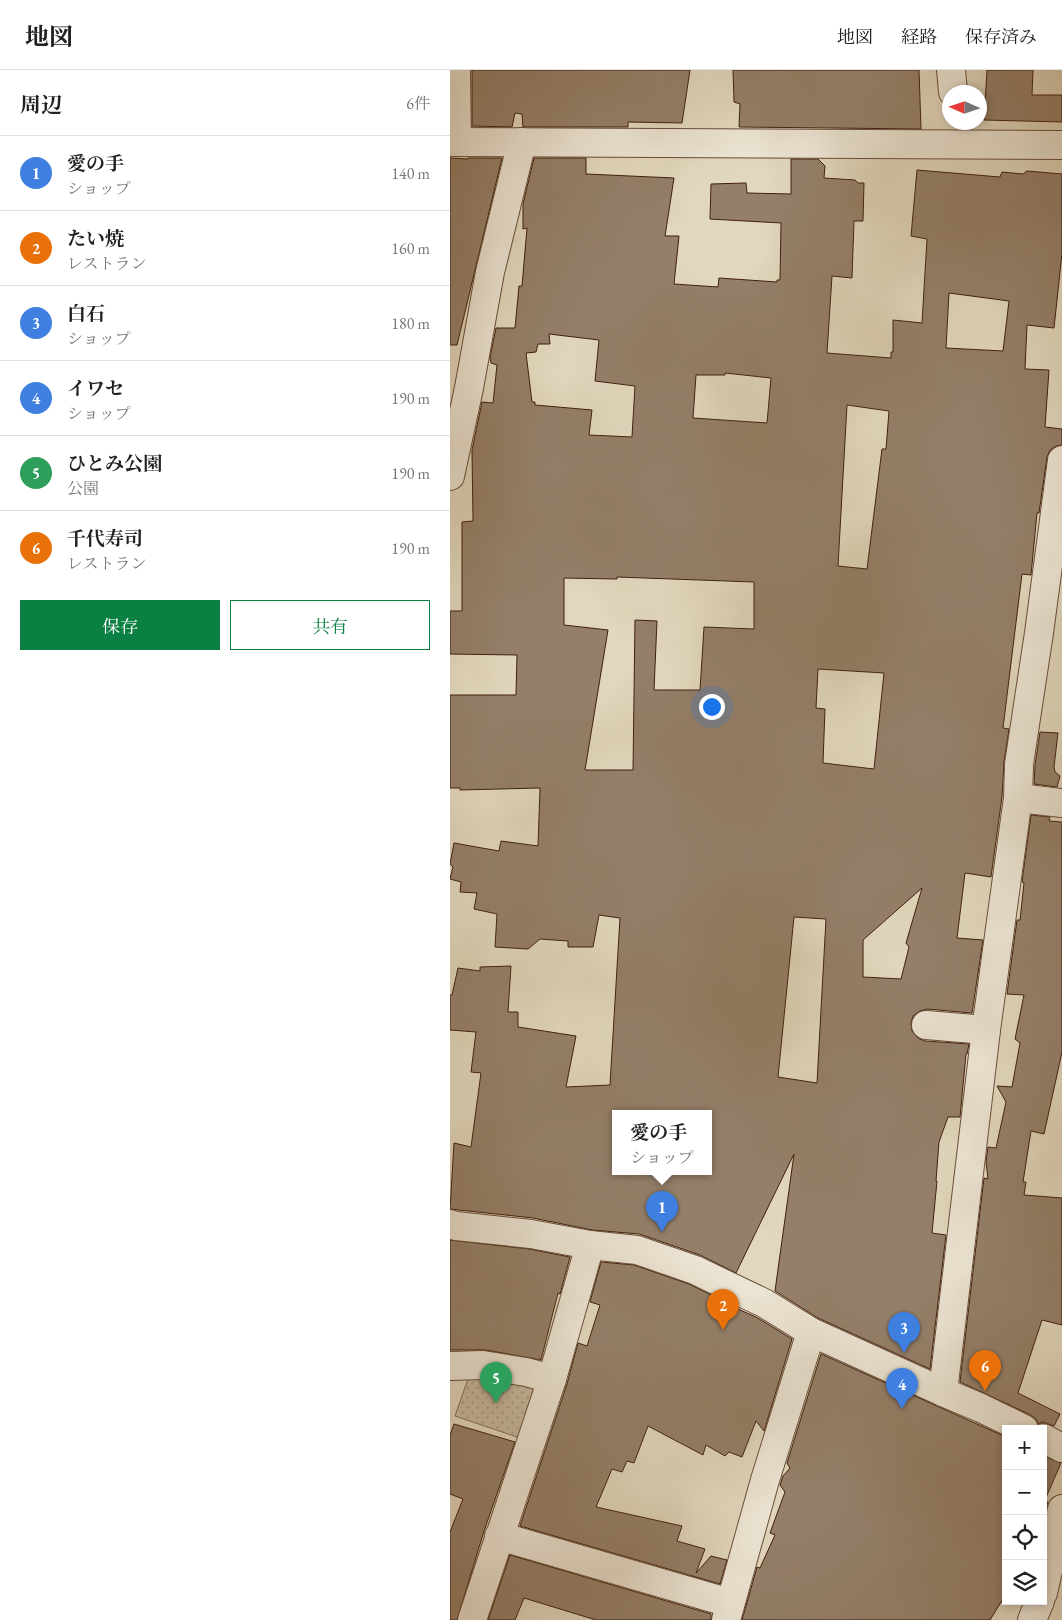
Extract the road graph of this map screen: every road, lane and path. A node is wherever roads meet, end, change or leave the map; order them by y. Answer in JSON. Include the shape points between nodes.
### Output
{"nodes":[{"id":1,"x":456,"y":70,"type":"edge"},
{"id":2,"x":951,"y":70,"type":"edge"},
{"id":3,"x":953,"y":85,"type":"edge"},
{"id":4,"x":957,"y":133,"type":"edge"},
{"id":5,"x":454,"y":142,"type":"edge"},
{"id":6,"x":522,"y":142,"type":"junction"},
{"id":7,"x":1062,"y":145,"type":"edge"},
{"id":8,"x":1062,"y":460,"type":"edge"},
{"id":9,"x":450,"y":476,"type":"edge"},
{"id":10,"x":1018,"y":798,"type":"junction"},
{"id":11,"x":1062,"y":803,"type":"edge"},
{"id":12,"x":926,"y":1025,"type":"dead end"},
{"id":13,"x":986,"y":1030,"type":"junction"},
{"id":14,"x":450,"y":1224,"type":"edge"},
{"id":15,"x":590,"y":1245,"type":"junction"},
{"id":16,"x":812,"y":1332,"type":"junction"},
{"id":17,"x":450,"y":1366,"type":"edge"},
{"id":18,"x":552,"y":1380,"type":"junction"},
{"id":19,"x":942,"y":1392,"type":"junction"},
{"id":20,"x":1016,"y":1425,"type":"edge"},
{"id":21,"x":1047,"y":1440,"type":"edge"},
{"id":22,"x":1062,"y":1448,"type":"edge"},
{"id":23,"x":1062,"y":1509,"type":"edge"},
{"id":24,"x":500,"y":1536,"type":"junction"},
{"id":25,"x":1047,"y":1575,"type":"edge"},
{"id":26,"x":1038,"y":1605,"type":"edge"},
{"id":27,"x":728,"y":1611,"type":"edge"},
{"id":28,"x":472,"y":1620,"type":"edge"},
{"id":29,"x":1032,"y":1620,"type":"edge"}],
"edges":[{"from":1,"to":5,"type":"street"},
{"from":2,"to":3,"type":"street"},
{"from":4,"to":6,"type":"street","via":[[878,145]]},
{"from":4,"to":7,"type":"street"},
{"from":5,"to":6,"type":"street"},
{"from":6,"to":9,"type":"street","via":[[490,272]]},
{"from":8,"to":10,"type":"street","via":[[1019,764]]},
{"from":10,"to":11,"type":"street"},
{"from":10,"to":13,"type":"street"},
{"from":12,"to":13,"type":"street"},
{"from":13,"to":19,"type":"street"},
{"from":14,"to":15,"type":"street"},
{"from":15,"to":16,"type":"street","via":[[637,1250],[694,1270],[764,1303]]},
{"from":15,"to":18,"type":"street"},
{"from":16,"to":19,"type":"street"},
{"from":16,"to":27,"type":"street"},
{"from":17,"to":18,"type":"street","via":[[483,1365]]},
{"from":18,"to":24,"type":"street"},
{"from":19,"to":20,"type":"street"},
{"from":21,"to":22,"type":"street"},
{"from":23,"to":25,"type":"street"},
{"from":24,"to":27,"type":"street"},
{"from":24,"to":28,"type":"street"},
{"from":26,"to":29,"type":"street"}]}
